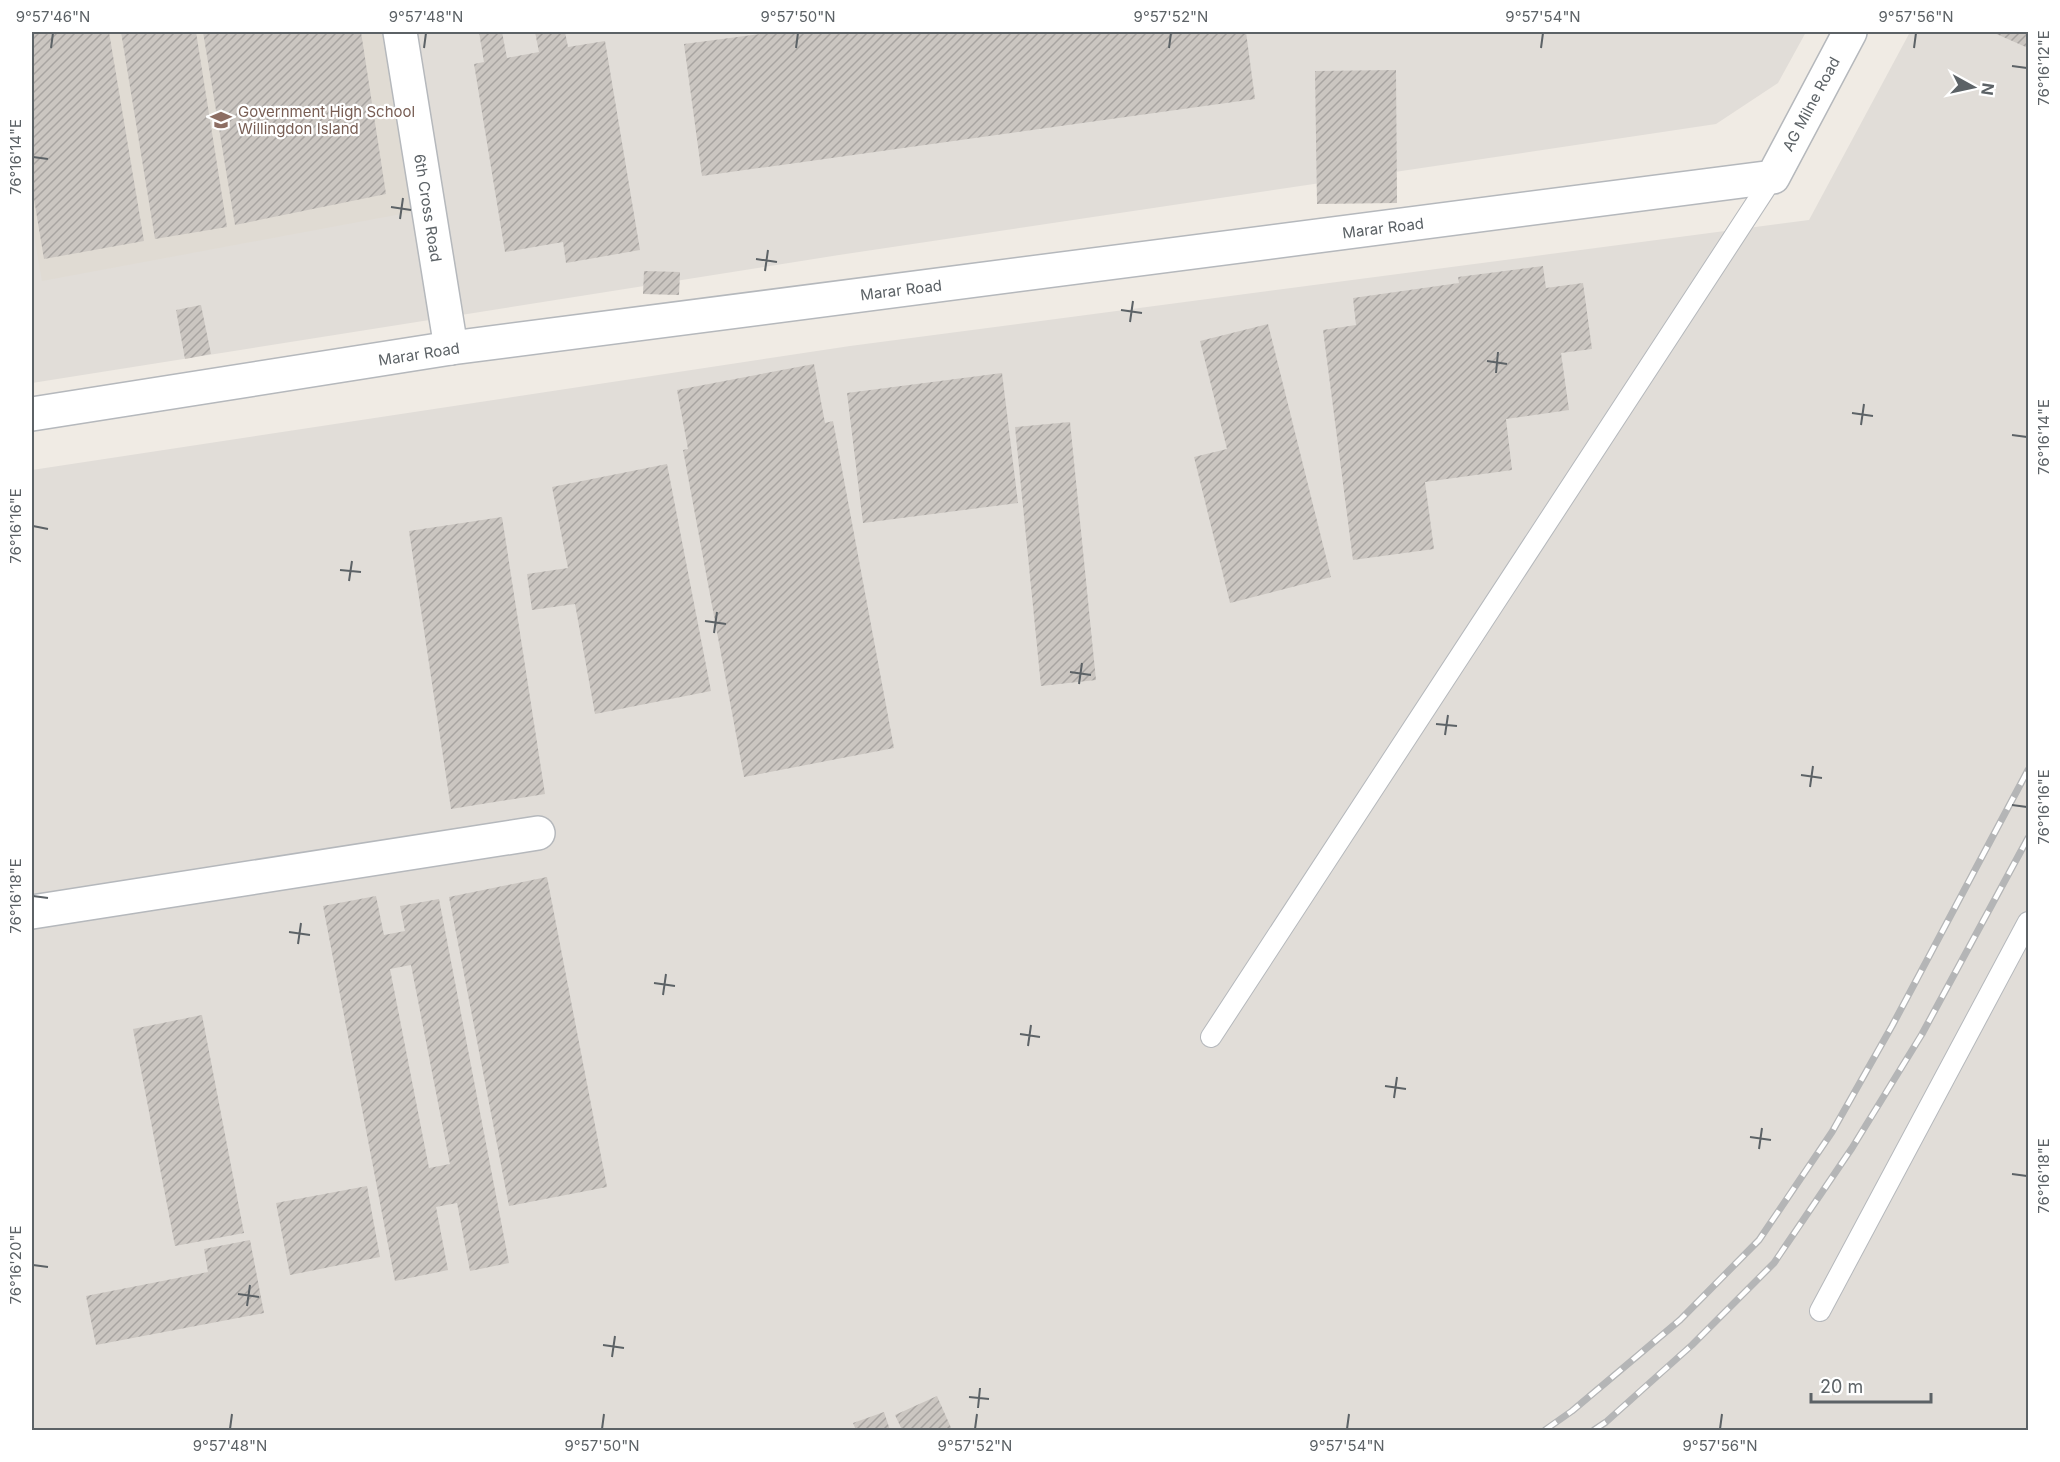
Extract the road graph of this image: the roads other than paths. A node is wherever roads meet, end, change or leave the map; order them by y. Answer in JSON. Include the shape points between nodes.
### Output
{"nodes":[{"id":1,"x":400,"y":32,"type":"edge"},
{"id":2,"x":1850,"y":32,"type":"edge"},
{"id":3,"x":1773,"y":177,"type":"junction"},
{"id":4,"x":451,"y":348,"type":"junction"},
{"id":5,"x":32,"y":414,"type":"edge"},
{"id":6,"x":538,"y":833,"type":"dead end"},
{"id":7,"x":32,"y":912,"type":"edge"},
{"id":8,"x":2028,"y":922,"type":"edge"},
{"id":9,"x":1211,"y":1037,"type":"dead end"},
{"id":10,"x":1820,"y":1311,"type":"dead end"}],
"edges":[{"from":1,"to":4,"type":"street","name":"6th Cross Road"},
{"from":2,"to":3,"type":"street","name":"AG Milne Road"},
{"from":3,"to":4,"type":"street","name":"Marar Road"},
{"from":3,"to":9,"type":"lane"},
{"from":4,"to":5,"type":"street","name":"Marar Road"},
{"from":6,"to":7,"type":"street"},
{"from":8,"to":10,"type":"lane"}]}
